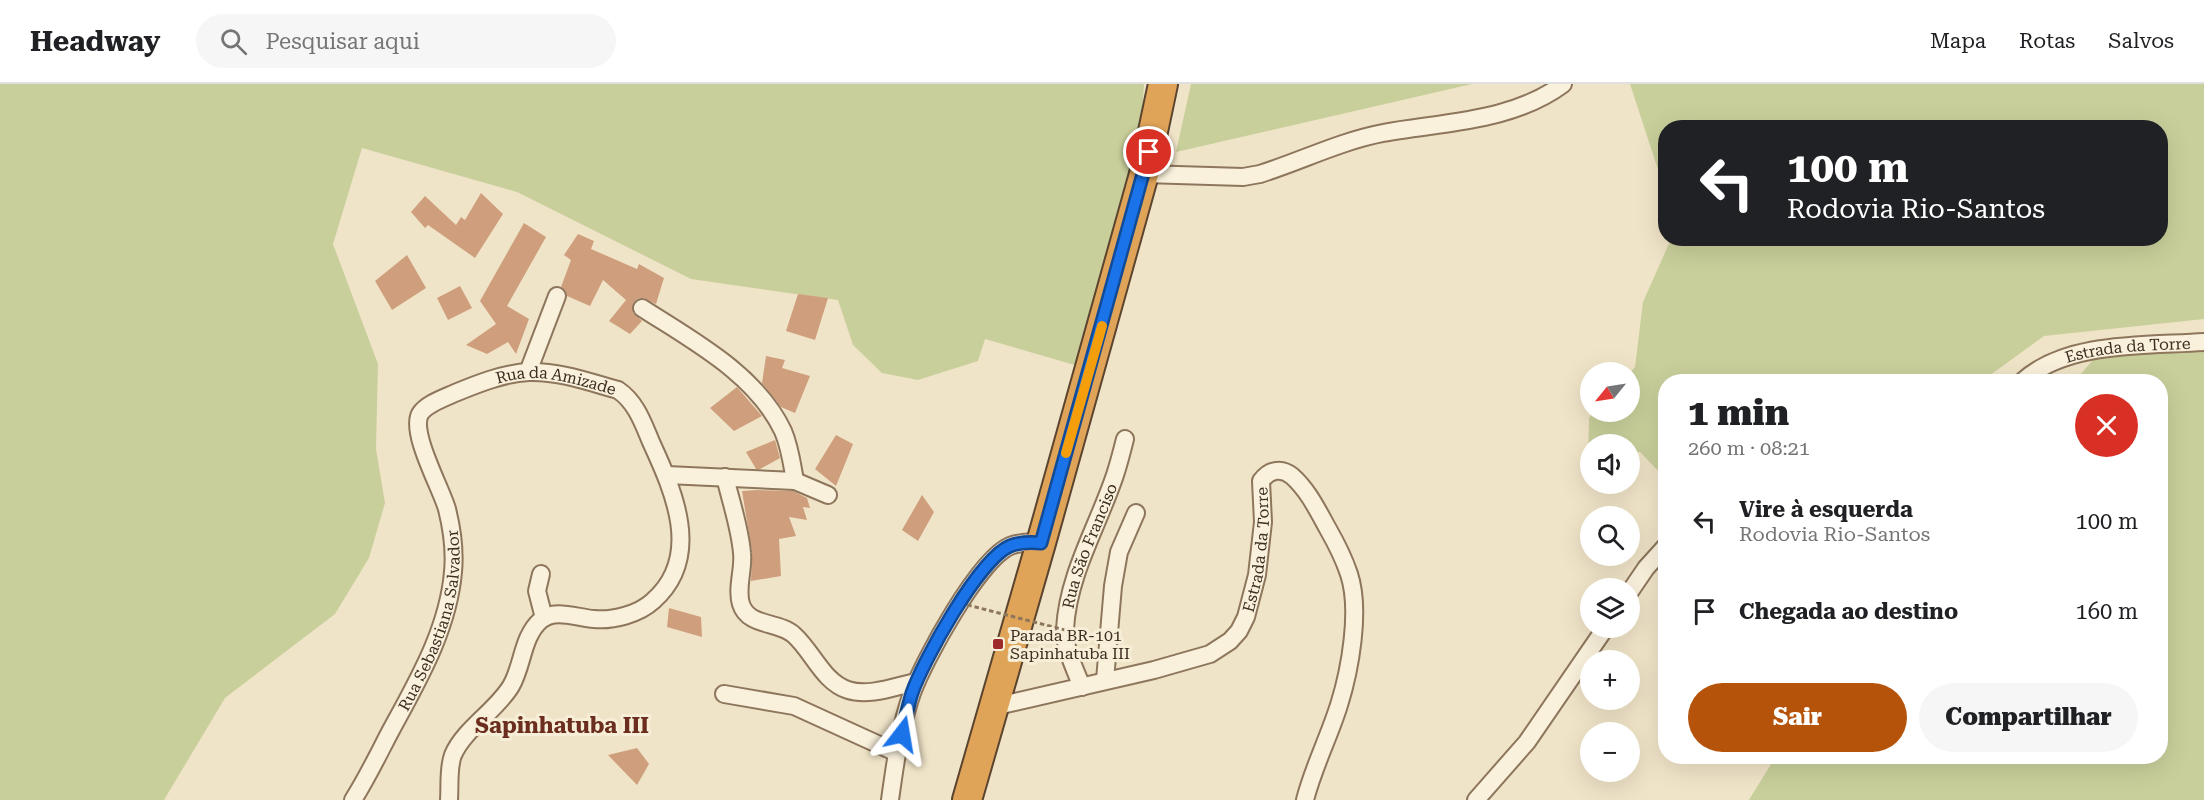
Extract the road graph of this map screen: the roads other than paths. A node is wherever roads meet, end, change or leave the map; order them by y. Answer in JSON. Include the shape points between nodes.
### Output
{"nodes":[{"id":1,"x":1163,"y":84,"type":"edge"},
{"id":2,"x":1563,"y":84,"type":"edge"},
{"id":3,"x":1144,"y":174,"type":"junction"},
{"id":4,"x":557,"y":296,"type":"dead end"},
{"id":5,"x":642,"y":308,"type":"dead end"},
{"id":6,"x":2204,"y":342,"type":"edge"},
{"id":7,"x":528,"y":372,"type":"junction"},
{"id":8,"x":2033,"y":374,"type":"edge"},
{"id":9,"x":434,"y":403,"type":"joint"},
{"id":10,"x":1125,"y":439,"type":"dead end"},
{"id":11,"x":667,"y":476,"type":"junction"},
{"id":12,"x":724,"y":477,"type":"junction"},
{"id":13,"x":795,"y":481,"type":"junction"},
{"id":14,"x":828,"y":495,"type":"dead end"},
{"id":15,"x":1136,"y":513,"type":"dead end"},
{"id":16,"x":1041,"y":543,"type":"junction"},
{"id":17,"x":1658,"y":554,"type":"edge"},
{"id":18,"x":541,"y":574,"type":"dead end"},
{"id":19,"x":1639,"y":578,"type":"edge"},
{"id":20,"x":544,"y":618,"type":"junction"},
{"id":21,"x":1598,"y":638,"type":"edge"},
{"id":22,"x":1105,"y":680,"type":"junction"},
{"id":23,"x":916,"y":682,"type":"junction"},
{"id":24,"x":1082,"y":687,"type":"junction"},
{"id":25,"x":724,"y":694,"type":"dead end"},
{"id":26,"x":993,"y":707,"type":"junction"},
{"id":27,"x":897,"y":753,"type":"junction"},
{"id":28,"x":353,"y":800,"type":"edge"},
{"id":29,"x":449,"y":800,"type":"edge"},
{"id":30,"x":890,"y":800,"type":"edge"},
{"id":31,"x":967,"y":800,"type":"edge"},
{"id":32,"x":1305,"y":800,"type":"edge"},
{"id":33,"x":1476,"y":800,"type":"edge"}],
"edges":[{"from":1,"to":3,"type":"highway"},
{"from":2,"to":3,"type":"street","via":[[1528,105],[1452,124],[1361,138],[1260,174]]},
{"from":3,"to":16,"type":"highway"},
{"from":4,"to":7,"type":"street"},
{"from":5,"to":13,"type":"street","via":[[722,361],[747,383],[784,432]]},
{"from":6,"to":8,"type":"street","name":"Estrada da Torre","via":[[2070,355]]},
{"from":7,"to":9,"type":"street","name":"Rua da Amizade","via":[[487,381]]},
{"from":7,"to":11,"type":"street","name":"Rua da Amizade","via":[[557,374],[626,395]]},
{"from":9,"to":28,"type":"street","name":"Rua Sebastiana Salvador","via":[[423,410],[418,422],[420,438],[446,508],[453,574],[432,651]]},
{"from":10,"to":24,"type":"street","name":"Rua São Franciso","via":[[1072,590],[1065,630]]},
{"from":11,"to":12,"type":"street"},
{"from":11,"to":20,"type":"street","name":"Rua da Amizade","via":[[681,531],[678,562],[670,584],[652,603],[611,619],[560,614]]},
{"from":12,"to":13,"type":"street"},
{"from":12,"to":23,"type":"street","via":[[741,542],[740,597],[747,614],[793,634],[835,683],[849,690],[881,690]]},
{"from":13,"to":14,"type":"street"},
{"from":15,"to":22,"type":"street","via":[[1119,552]]},
{"from":16,"to":23,"type":"street","via":[[1010,546],[974,579]]},
{"from":16,"to":26,"type":"highway"},
{"from":17,"to":19,"type":"street"},
{"from":18,"to":20,"type":"street","via":[[537,591]]},
{"from":20,"to":29,"type":"street","via":[[529,636],[512,684],[464,737],[452,757]]},
{"from":21,"to":33,"type":"street","via":[[1527,742]]},
{"from":22,"to":24,"type":"street","name":"Estrada da Torre"},
{"from":22,"to":32,"type":"street","name":"Estrada da Torre","via":[[1210,654],[1239,631],[1257,575],[1263,522],[1261,482],[1272,472],[1287,472],[1300,483],[1336,543],[1350,576],[1354,609],[1348,671]]},
{"from":23,"to":27,"type":"street"},
{"from":24,"to":26,"type":"street","name":"Estrada da Torre"},
{"from":25,"to":27,"type":"street","via":[[794,706]]},
{"from":26,"to":31,"type":"highway"},
{"from":27,"to":30,"type":"street"}]}
